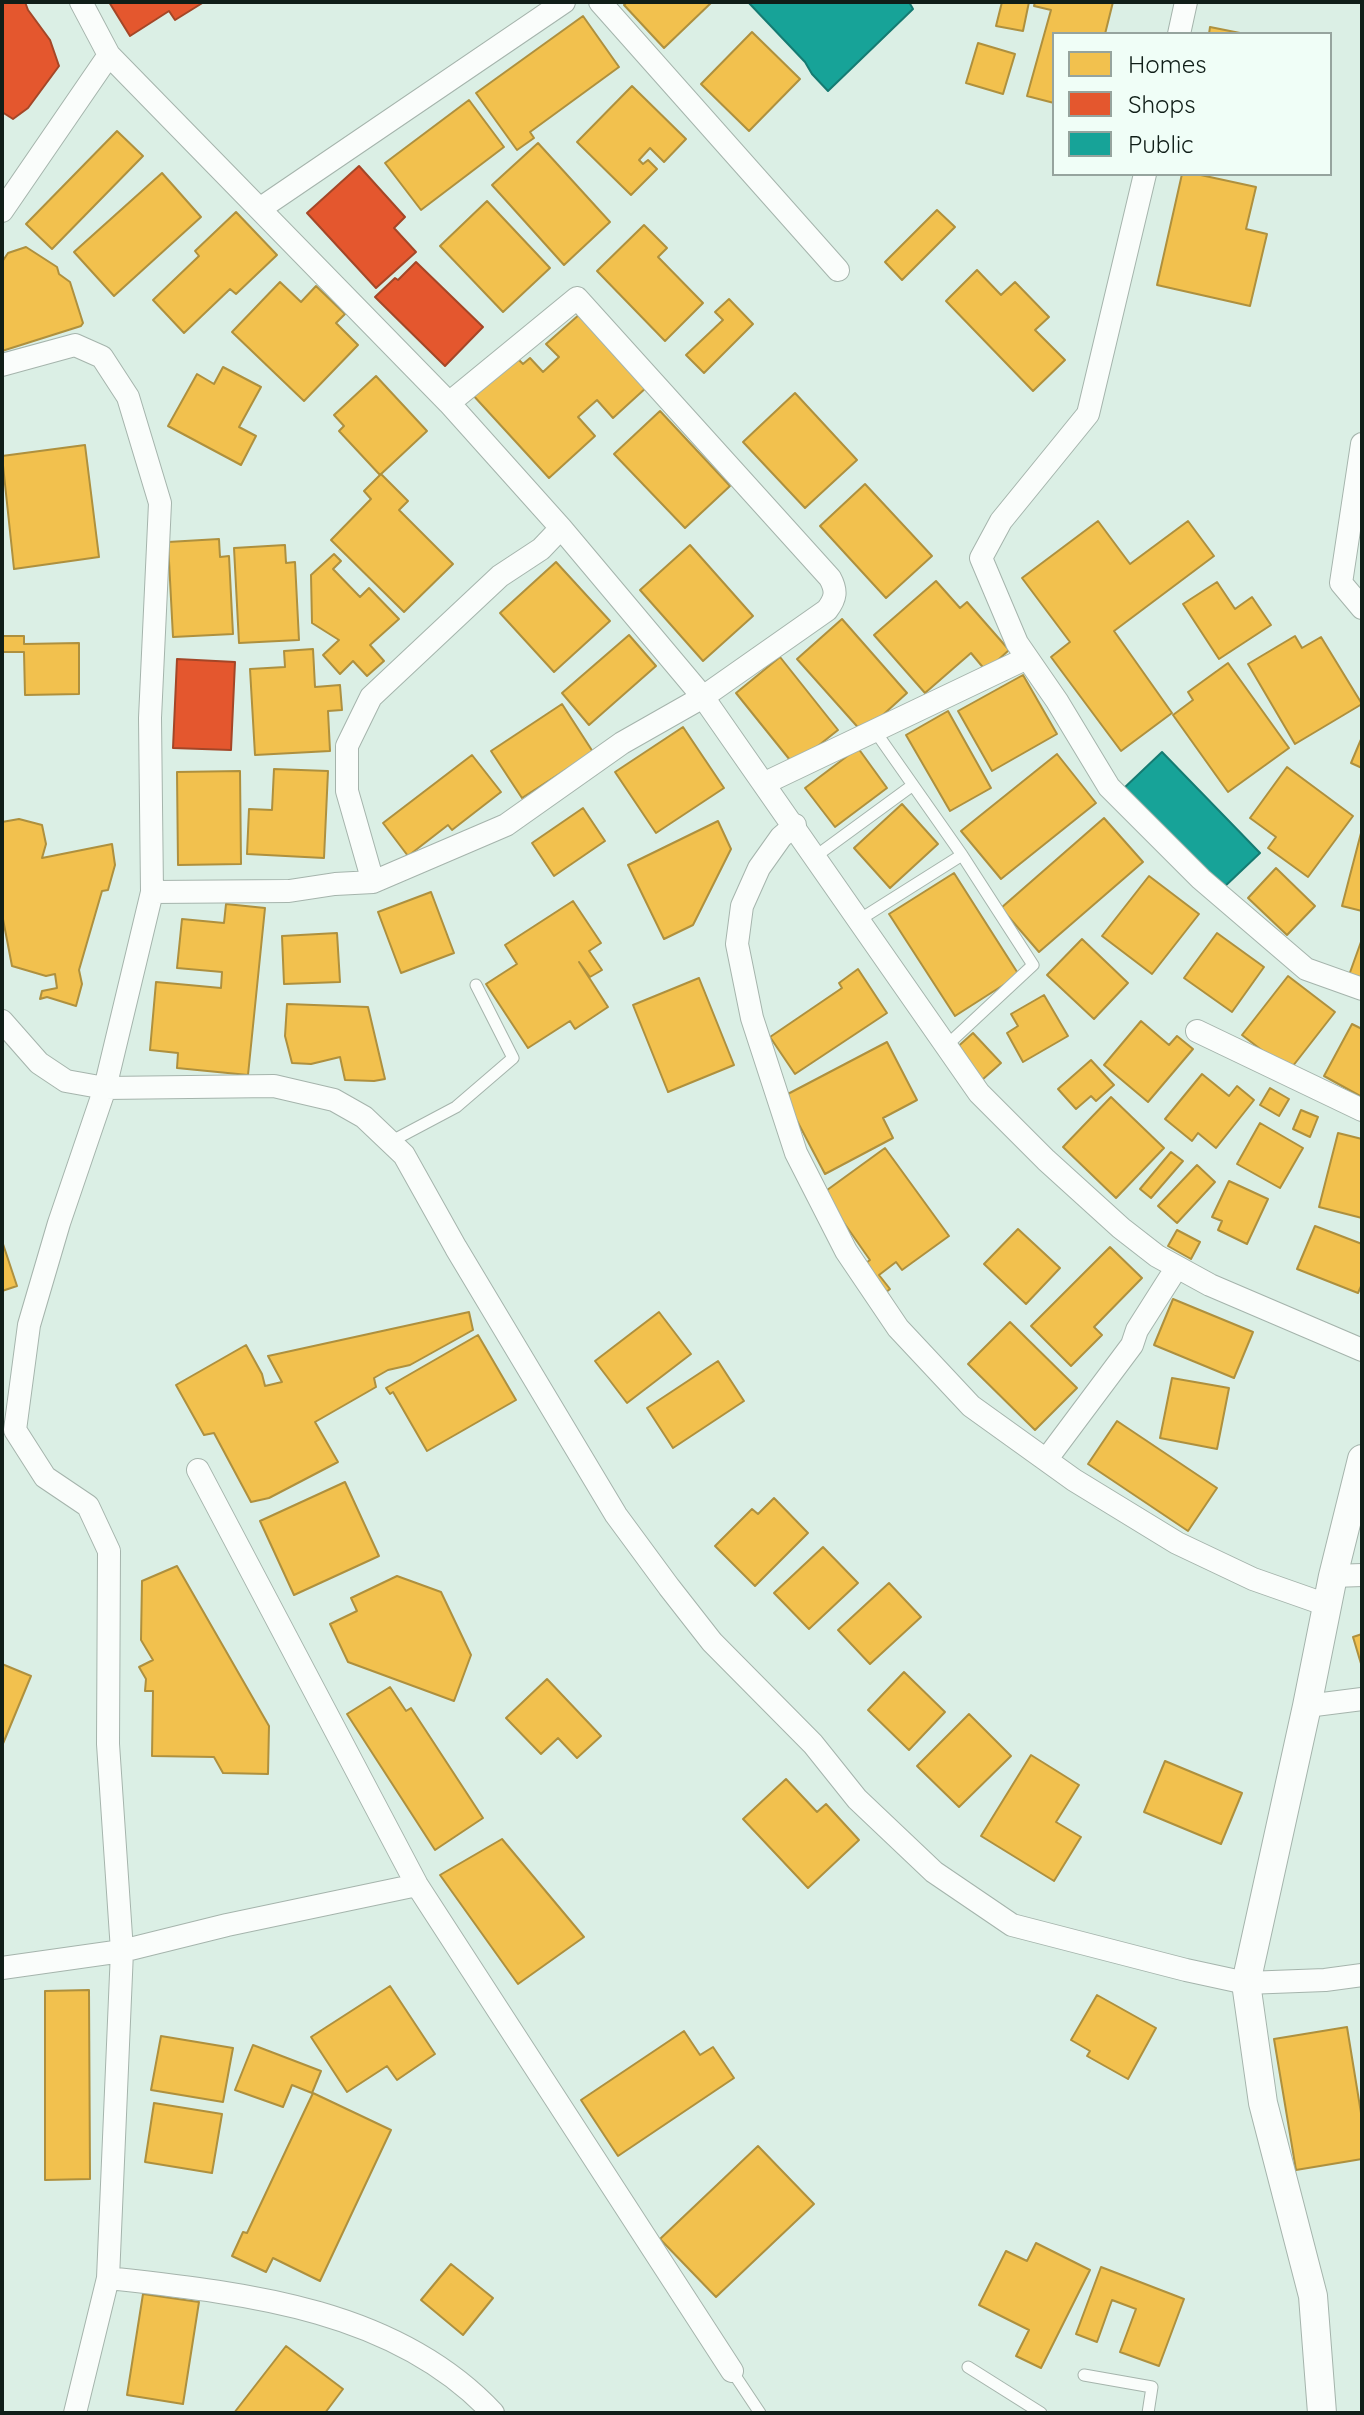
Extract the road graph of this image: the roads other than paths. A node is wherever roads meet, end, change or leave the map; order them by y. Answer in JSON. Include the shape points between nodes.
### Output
{"nodes":[{"id":1,"x":81,"y":2,"type":"edge"},
{"id":2,"x":564,"y":2,"type":"edge"},
{"id":3,"x":600,"y":2,"type":"edge"},
{"id":4,"x":1186,"y":2,"type":"edge"},
{"id":5,"x":1179,"y":32,"type":"edge"},
{"id":6,"x":109,"y":55,"type":"junction"},
{"id":7,"x":1145,"y":176,"type":"edge"},
{"id":8,"x":261,"y":208,"type":"junction"},
{"id":9,"x":2,"y":211,"type":"edge"},
{"id":10,"x":838,"y":270,"type":"dead end"},
{"id":11,"x":2,"y":365,"type":"edge"},
{"id":12,"x":449,"y":403,"type":"junction"},
{"id":13,"x":1362,"y":444,"type":"edge"},
{"id":14,"x":561,"y":528,"type":"junction"},
{"id":15,"x":1362,"y":608,"type":"edge"},
{"id":16,"x":1027,"y":658,"type":"junction"},
{"id":17,"x":703,"y":697,"type":"junction"},
{"id":18,"x":875,"y":731,"type":"junction"},
{"id":19,"x":765,"y":783,"type":"junction"},
{"id":20,"x":913,"y":785,"type":"junction"},
{"id":21,"x":795,"y":825,"type":"junction"},
{"id":22,"x":962,"y":855,"type":"junction"},
{"id":23,"x":816,"y":856,"type":"junction"},
{"id":24,"x":373,"y":882,"type":"junction"},
{"id":25,"x":152,"y":892,"type":"junction"},
{"id":26,"x":859,"y":920,"type":"junction"},
{"id":27,"x":476,"y":985,"type":"dead end"},
{"id":28,"x":1362,"y":989,"type":"edge"},
{"id":29,"x":2,"y":1021,"type":"edge"},
{"id":30,"x":1197,"y":1031,"type":"dead end"},
{"id":31,"x":946,"y":1046,"type":"junction"},
{"id":32,"x":105,"y":1088,"type":"junction"},
{"id":33,"x":1362,"y":1110,"type":"edge"},
{"id":34,"x":390,"y":1142,"type":"junction"},
{"id":35,"x":1177,"y":1267,"type":"junction"},
{"id":36,"x":1362,"y":1350,"type":"edge"},
{"id":37,"x":1362,"y":1459,"type":"edge"},
{"id":38,"x":1046,"y":1460,"type":"junction"},
{"id":39,"x":198,"y":1470,"type":"dead end"},
{"id":40,"x":1362,"y":1575,"type":"edge"},
{"id":41,"x":1333,"y":1576,"type":"junction"},
{"id":42,"x":1327,"y":1605,"type":"junction"},
{"id":43,"x":1362,"y":1699,"type":"edge"},
{"id":44,"x":1307,"y":1706,"type":"junction"},
{"id":45,"x":417,"y":1885,"type":"junction"},
{"id":46,"x":122,"y":1951,"type":"junction"},
{"id":47,"x":2,"y":1968,"type":"edge"},
{"id":48,"x":1362,"y":1975,"type":"edge"},
{"id":49,"x":1246,"y":1983,"type":"junction"},
{"id":50,"x":108,"y":2278,"type":"junction"},
{"id":51,"x":968,"y":2367,"type":"dead end"},
{"id":52,"x":732,"y":2371,"type":"joint"},
{"id":53,"x":1084,"y":2375,"type":"dead end"},
{"id":54,"x":75,"y":2413,"type":"edge"},
{"id":55,"x":493,"y":2413,"type":"edge"},
{"id":56,"x":760,"y":2413,"type":"edge"},
{"id":57,"x":1041,"y":2413,"type":"edge"},
{"id":58,"x":1148,"y":2413,"type":"edge"},
{"id":59,"x":1322,"y":2413,"type":"edge"}],
"edges":[{"from":1,"to":6,"type":"street"},
{"from":2,"to":8,"type":"street"},
{"from":3,"to":10,"type":"street"},
{"from":4,"to":5,"type":"street"},
{"from":6,"to":8,"type":"street"},
{"from":6,"to":9,"type":"street"},
{"from":7,"to":16,"type":"street","via":[[1088,414],[1001,521],[981,558]]},
{"from":8,"to":12,"type":"street"},
{"from":11,"to":25,"type":"street","via":[[75,345],[102,357],[128,397],[160,503],[150,718]]},
{"from":12,"to":14,"type":"street"},
{"from":12,"to":17,"type":"street","via":[[577,298],[830,578],[836,590],[827,610]]},
{"from":13,"to":15,"type":"street","via":[[1341,583]]},
{"from":14,"to":17,"type":"street"},
{"from":14,"to":24,"type":"street","via":[[541,549],[500,576],[371,697],[347,746],[347,791]]},
{"from":16,"to":18,"type":"street"},
{"from":16,"to":28,"type":"street","via":[[1109,787],[1174,853],[1306,969]]},
{"from":17,"to":19,"type":"street"},
{"from":17,"to":24,"type":"street","via":[[622,743],[506,825]]},
{"from":18,"to":19,"type":"street"},
{"from":18,"to":20,"type":"lane"},
{"from":19,"to":21,"type":"street"},
{"from":20,"to":22,"type":"lane"},
{"from":20,"to":23,"type":"lane"},
{"from":21,"to":23,"type":"street"},
{"from":21,"to":38,"type":"street","via":[[759,868],[742,906],[737,944],[752,1018],[796,1153],[846,1251],[898,1328],[971,1406]]},
{"from":22,"to":26,"type":"lane"},
{"from":22,"to":31,"type":"lane","via":[[1033,965]]},
{"from":23,"to":26,"type":"street"},
{"from":24,"to":25,"type":"street","via":[[289,891]]},
{"from":25,"to":32,"type":"street"},
{"from":26,"to":31,"type":"street"},
{"from":27,"to":34,"type":"lane","via":[[513,1058],[456,1107]]},
{"from":29,"to":32,"type":"street","via":[[39,1063],[66,1081]]},
{"from":30,"to":33,"type":"street"},
{"from":31,"to":35,"type":"street","via":[[979,1093],[1046,1160],[1121,1228]]},
{"from":32,"to":34,"type":"street","via":[[274,1086],[334,1100],[364,1117]]},
{"from":32,"to":46,"type":"street","via":[[29,1325],[15,1430],[45,1477],[88,1506],[109,1551],[108,1744]]},
{"from":34,"to":49,"type":"street","via":[[404,1155],[616,1515],[712,1642],[813,1744],[857,1799],[934,1872],[1012,1925]]},
{"from":35,"to":36,"type":"street"},
{"from":35,"to":38,"type":"street","via":[[1132,1345]]},
{"from":37,"to":41,"type":"street"},
{"from":38,"to":42,"type":"street","via":[[1177,1543],[1253,1579]]},
{"from":39,"to":45,"type":"street"},
{"from":40,"to":41,"type":"street"},
{"from":41,"to":42,"type":"street"},
{"from":42,"to":44,"type":"street"},
{"from":43,"to":44,"type":"street"},
{"from":44,"to":49,"type":"street"},
{"from":45,"to":46,"type":"street"},
{"from":45,"to":52,"type":"street"},
{"from":46,"to":47,"type":"street"},
{"from":46,"to":50,"type":"street"},
{"from":48,"to":49,"type":"street"},
{"from":49,"to":59,"type":"street","via":[[1263,2103],[1313,2296]]},
{"from":50,"to":54,"type":"street"},
{"from":50,"to":55,"type":"street","via":[[217,2290],[312,2310],[385,2335],[452,2375]]},
{"from":51,"to":57,"type":"lane"},
{"from":52,"to":56,"type":"lane"},
{"from":53,"to":58,"type":"lane","via":[[1152,2387]]}]}
